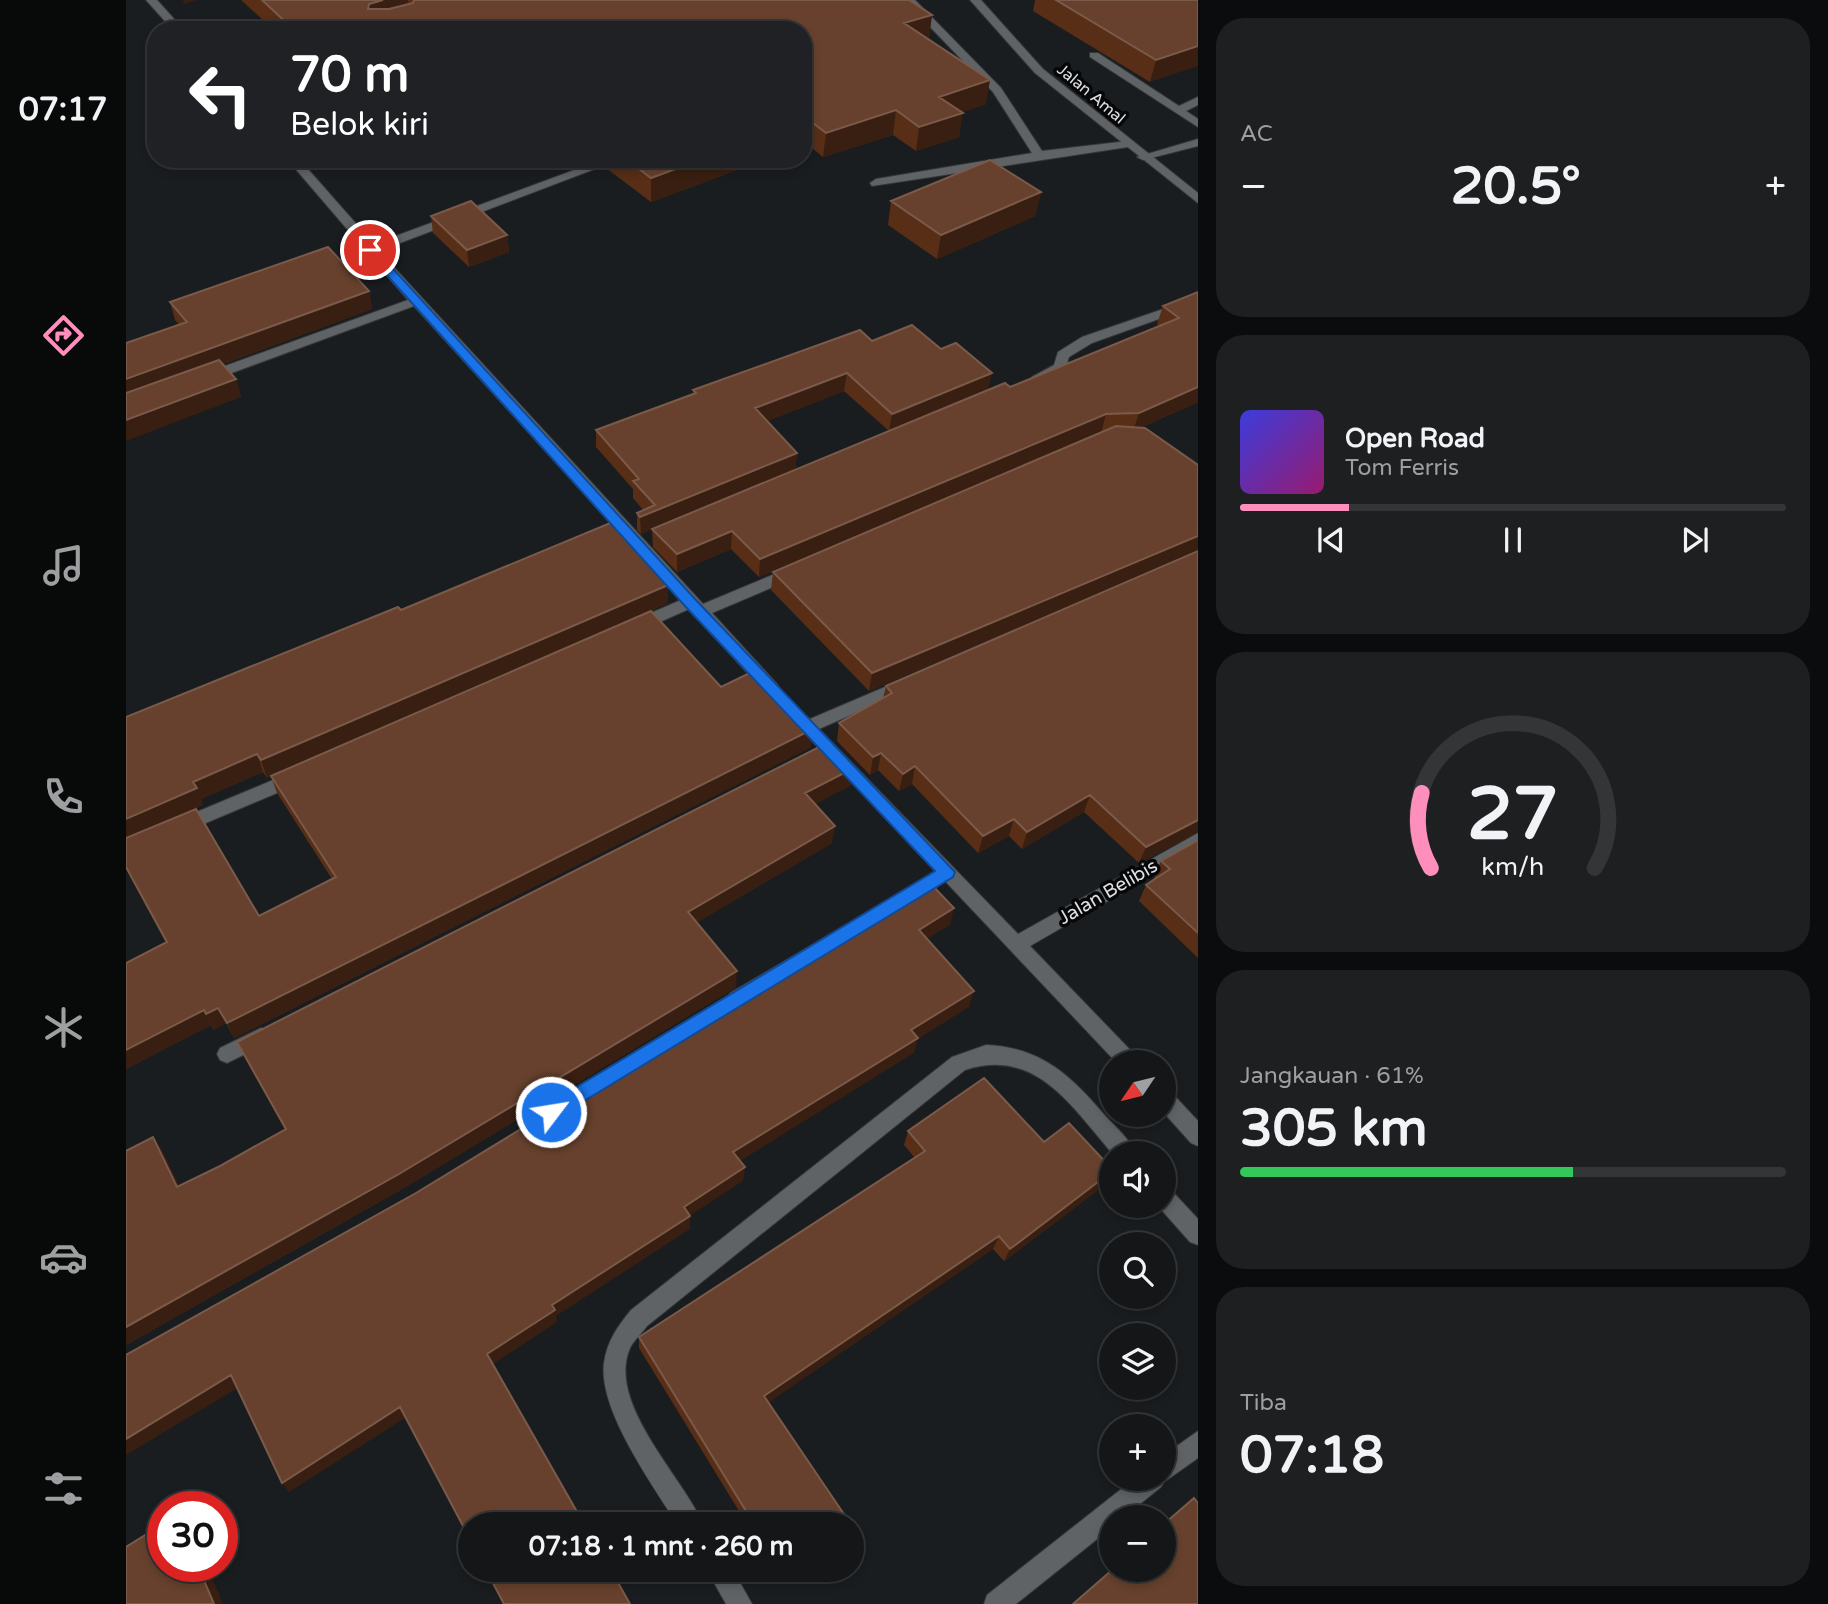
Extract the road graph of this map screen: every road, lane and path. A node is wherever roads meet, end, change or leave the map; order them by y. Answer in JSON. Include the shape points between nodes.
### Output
{"nodes":[{"id":1,"x":151,"y":0,"type":"edge"},
{"id":2,"x":909,"y":0,"type":"edge"},
{"id":3,"x":975,"y":0,"type":"edge"},
{"id":4,"x":171,"y":21,"type":"edge"},
{"id":5,"x":1094,"y":55,"type":"edge"},
{"id":6,"x":1198,"y":100,"type":"edge"},
{"id":7,"x":1179,"y":111,"type":"junction"},
{"id":8,"x":1198,"y":124,"type":"edge"},
{"id":9,"x":1198,"y":142,"type":"edge"},
{"id":10,"x":1128,"y":144,"type":"junction"},
{"id":11,"x":1039,"y":155,"type":"junction"},
{"id":12,"x":1143,"y":157,"type":"junction"},
{"id":13,"x":301,"y":168,"type":"edge"},
{"id":14,"x":591,"y":168,"type":"edge"},
{"id":15,"x":876,"y":183,"type":"dead end"},
{"id":16,"x":1198,"y":199,"type":"edge"},
{"id":17,"x":370,"y":250,"type":"junction"},
{"id":18,"x":416,"y":301,"type":"junction"},
{"id":19,"x":1198,"y":301,"type":"edge"},
{"id":20,"x":1027,"y":382,"type":"edge"},
{"id":21,"x":189,"y":384,"type":"edge"},
{"id":22,"x":815,"y":563,"type":"edge"},
{"id":23,"x":695,"y":607,"type":"junction"},
{"id":24,"x":615,"y":635,"type":"edge"},
{"id":25,"x":921,"y":677,"type":"edge"},
{"id":26,"x":807,"y":727,"type":"junction"},
{"id":27,"x":316,"y":768,"type":"edge"},
{"id":28,"x":164,"y":834,"type":"edge"},
{"id":29,"x":1198,"y":840,"type":"edge"},
{"id":30,"x":852,"y":930,"type":"edge"},
{"id":31,"x":1018,"y":944,"type":"junction"},
{"id":32,"x":721,"y":1009,"type":"edge"},
{"id":33,"x":276,"y":1029,"type":"edge"},
{"id":34,"x":1118,"y":1050,"type":"edge"},
{"id":35,"x":227,"y":1054,"type":"dead end"},
{"id":36,"x":1176,"y":1112,"type":"edge"},
{"id":37,"x":1198,"y":1136,"type":"edge"},
{"id":38,"x":1114,"y":1141,"type":"edge"},
{"id":39,"x":1176,"y":1210,"type":"edge"},
{"id":40,"x":1198,"y":1235,"type":"edge"},
{"id":41,"x":1198,"y":1443,"type":"edge"},
{"id":42,"x":1176,"y":1460,"type":"edge"},
{"id":43,"x":1138,"y":1491,"type":"edge"},
{"id":44,"x":684,"y":1512,"type":"edge"},
{"id":45,"x":726,"y":1582,"type":"edge"},
{"id":46,"x":740,"y":1604,"type":"edge"},
{"id":47,"x":996,"y":1604,"type":"edge"}],
"edges":[{"from":1,"to":4,"type":"street"},
{"from":2,"to":11,"type":"street","via":[[997,90]]},
{"from":3,"to":10,"type":"street","name":"Jalan Amal","via":[[1040,71]]},
{"from":5,"to":7,"type":"street"},
{"from":6,"to":7,"type":"street"},
{"from":7,"to":8,"type":"street"},
{"from":9,"to":12,"type":"street"},
{"from":10,"to":11,"type":"street"},
{"from":10,"to":12,"type":"street","name":"Jalan Amal"},
{"from":11,"to":15,"type":"street"},
{"from":12,"to":16,"type":"street","name":"Jalan Amal"},
{"from":13,"to":17,"type":"street"},
{"from":14,"to":17,"type":"street"},
{"from":17,"to":18,"type":"street"},
{"from":18,"to":21,"type":"street"},
{"from":18,"to":23,"type":"street","via":[[644,541]]},
{"from":19,"to":20,"type":"street","via":[[1087,340],[1063,355],[1060,367]]},
{"from":22,"to":23,"type":"street"},
{"from":23,"to":24,"type":"street"},
{"from":23,"to":26,"type":"street"},
{"from":25,"to":26,"type":"street"},
{"from":26,"to":31,"type":"street","via":[[822,751],[941,876]]},
{"from":27,"to":28,"type":"street"},
{"from":29,"to":31,"type":"street","name":"Jalan Belibis"},
{"from":30,"to":32,"type":"street"},
{"from":31,"to":34,"type":"street"},
{"from":33,"to":35,"type":"street"},
{"from":36,"to":37,"type":"street"},
{"from":38,"to":44,"type":"street","via":[[1040,1065],[1001,1053],[976,1055],[959,1063],[639,1318],[619,1346],[615,1369],[621,1405]]},
{"from":39,"to":40,"type":"street"},
{"from":41,"to":42,"type":"street"},
{"from":43,"to":47,"type":"street"},
{"from":45,"to":46,"type":"street"}]}
